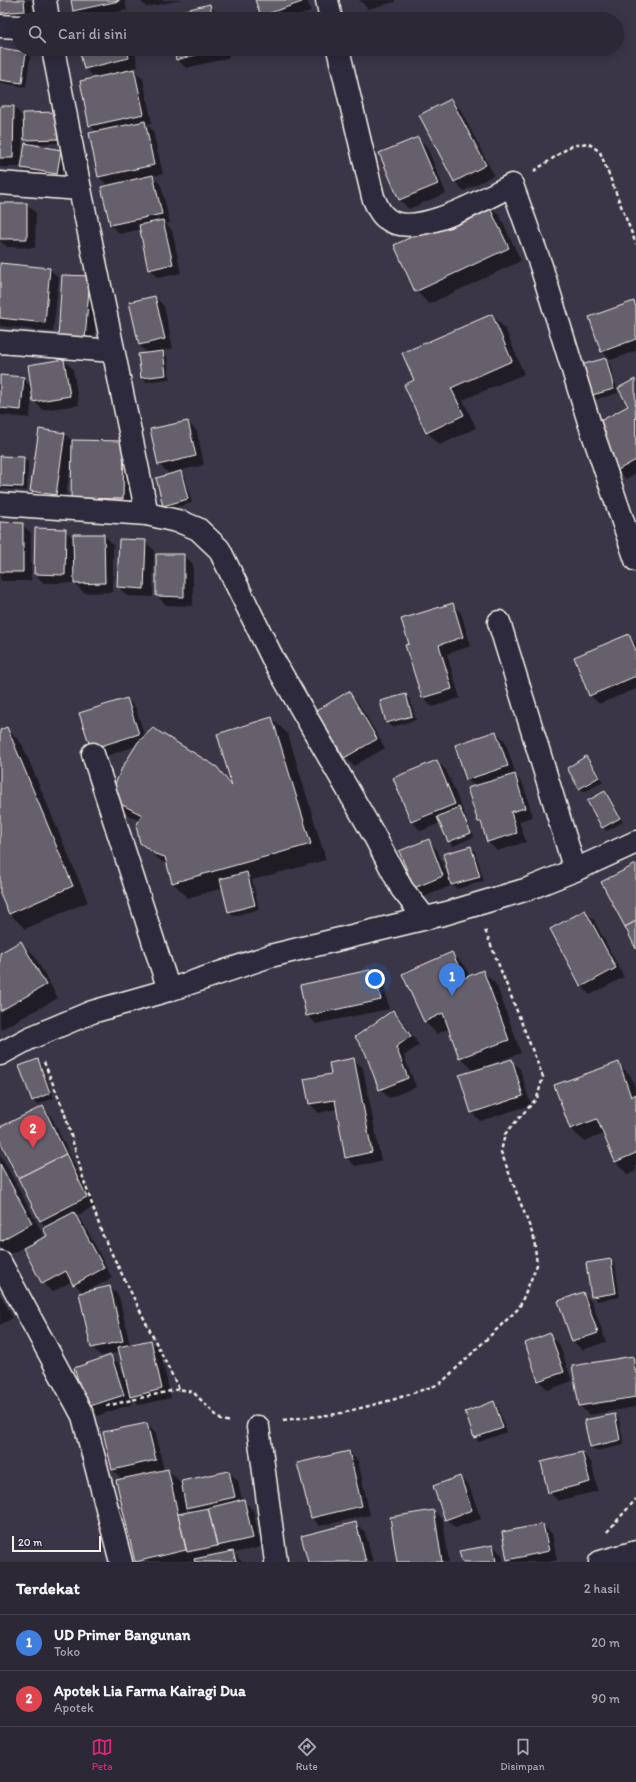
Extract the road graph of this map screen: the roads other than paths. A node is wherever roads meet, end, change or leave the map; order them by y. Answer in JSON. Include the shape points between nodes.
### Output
{"nodes":[{"id":1,"x":45,"y":0,"type":"edge"},
{"id":2,"x":327,"y":0,"type":"edge"},
{"id":3,"x":47,"y":12,"type":"edge"},
{"id":4,"x":330,"y":12,"type":"edge"},
{"id":5,"x":0,"y":26,"type":"edge"},
{"id":6,"x":12,"y":27,"type":"edge"},
{"id":7,"x":54,"y":56,"type":"edge"},
{"id":8,"x":340,"y":56,"type":"edge"},
{"id":9,"x":0,"y":183,"type":"edge"},
{"id":10,"x":80,"y":189,"type":"junction"},
{"id":11,"x":0,"y":342,"type":"edge"},
{"id":12,"x":113,"y":351,"type":"junction"},
{"id":13,"x":0,"y":504,"type":"edge"},
{"id":14,"x":147,"y":514,"type":"junction"},
{"id":15,"x":636,"y":560,"type":"edge"},
{"id":16,"x":499,"y":622,"type":"dead end"},
{"id":17,"x":93,"y":754,"type":"dead end"},
{"id":18,"x":636,"y":842,"type":"edge"},
{"id":19,"x":575,"y":870,"type":"junction"},
{"id":20,"x":425,"y":918,"type":"junction"},
{"id":21,"x":169,"y":990,"type":"junction"},
{"id":22,"x":0,"y":1054,"type":"edge"},
{"id":23,"x":0,"y":1262,"type":"edge"},
{"id":24,"x":258,"y":1426,"type":"road end"},
{"id":25,"x":636,"y":1552,"type":"edge"},
{"id":26,"x":121,"y":1562,"type":"edge"},
{"id":27,"x":276,"y":1562,"type":"edge"},
{"id":28,"x":600,"y":1562,"type":"edge"}],
"edges":[{"from":1,"to":3,"type":"street"},
{"from":2,"to":4,"type":"street"},
{"from":5,"to":6,"type":"street"},
{"from":7,"to":10,"type":"street"},
{"from":8,"to":15,"type":"street","via":[[373,198],[385,218],[414,226],[430,222],[512,185],[541,266],[589,422]]},
{"from":9,"to":10,"type":"street"},
{"from":10,"to":12,"type":"street"},
{"from":11,"to":12,"type":"street"},
{"from":12,"to":14,"type":"street"},
{"from":13,"to":14,"type":"street"},
{"from":14,"to":20,"type":"street","via":[[198,528],[219,549],[274,661],[402,889]]},
{"from":16,"to":19,"type":"street"},
{"from":17,"to":21,"type":"street"},
{"from":18,"to":19,"type":"street"},
{"from":19,"to":20,"type":"street","via":[[528,889]]},
{"from":20,"to":21,"type":"street","via":[[270,956]]},
{"from":21,"to":22,"type":"street","via":[[92,1012],[30,1038]]},
{"from":23,"to":26,"type":"street","via":[[83,1416]]},
{"from":24,"to":27,"type":"street"},
{"from":25,"to":28,"type":"street"}]}
